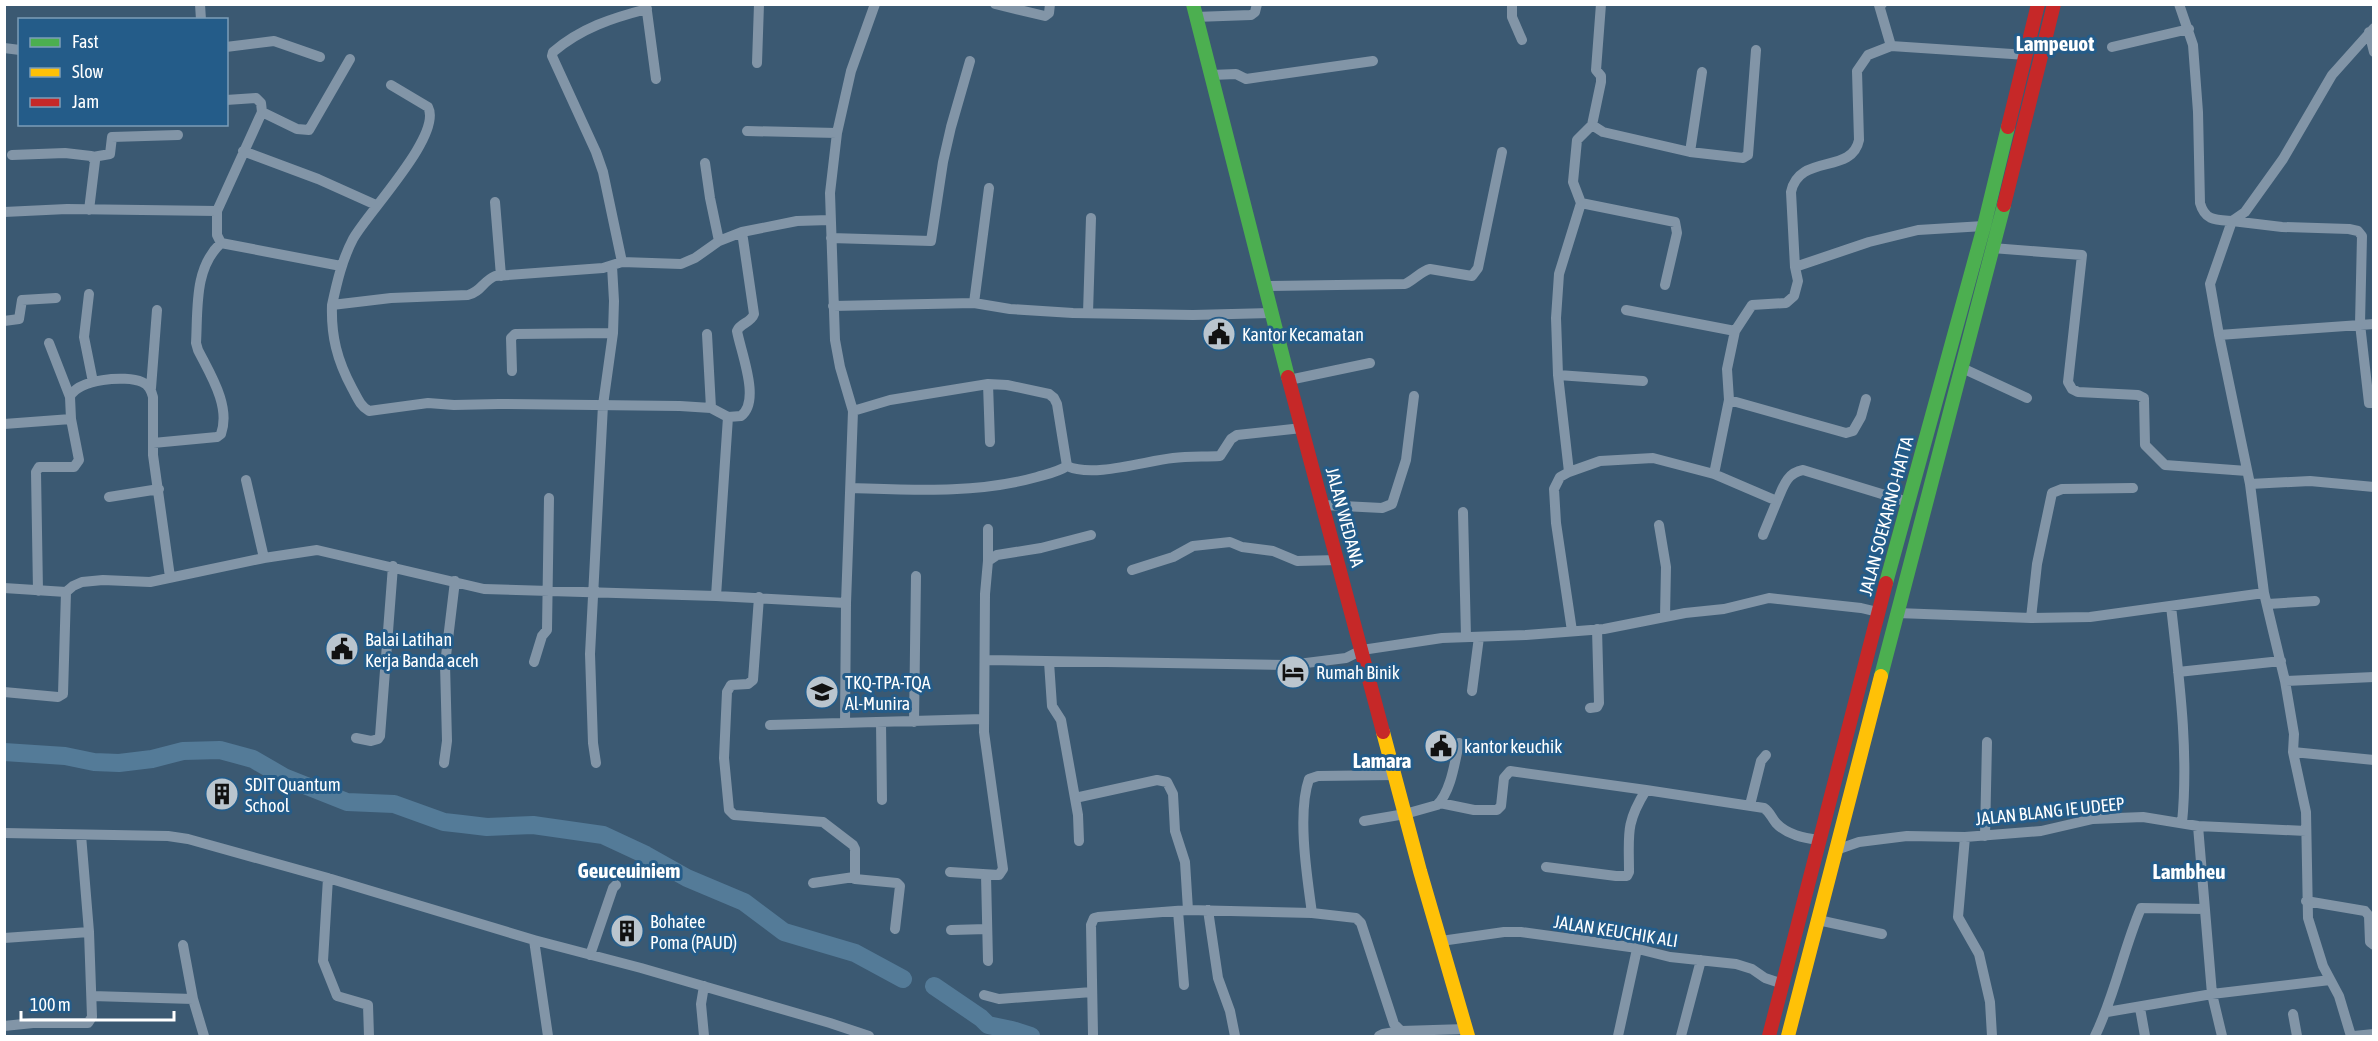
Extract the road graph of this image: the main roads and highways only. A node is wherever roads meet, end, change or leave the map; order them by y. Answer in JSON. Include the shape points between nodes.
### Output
{"nodes":[{"id":1,"x":2038,"y":4,"type":"edge"},
{"id":2,"x":2054,"y":4,"type":"edge"},
{"id":3,"x":1194,"y":10,"type":"edge"},
{"id":4,"x":1847,"y":737,"type":"junction"},
{"id":5,"x":1864,"y":741,"type":"junction"},
{"id":6,"x":1467,"y":1033,"type":"edge"},
{"id":7,"x":1769,"y":1036,"type":"edge"},
{"id":8,"x":1788,"y":1036,"type":"edge"}],
"edges":[{"from":1,"to":4,"type":"main road","name":"JALAN SOEKARNO-HATTA","via":[[1984,226]]},
{"from":2,"to":5,"type":"main road","name":"JALAN SOEKARNO-HATTA"},
{"from":3,"to":6,"type":"main road","name":"JALAN WEDANA","via":[[1271,313]]},
{"from":4,"to":5,"type":"main road"},
{"from":4,"to":7,"type":"main road","name":"JALAN SOEKARNO-HATTA"},
{"from":5,"to":8,"type":"main road","name":"JALAN SOEKARNO-HATTA"}]}
